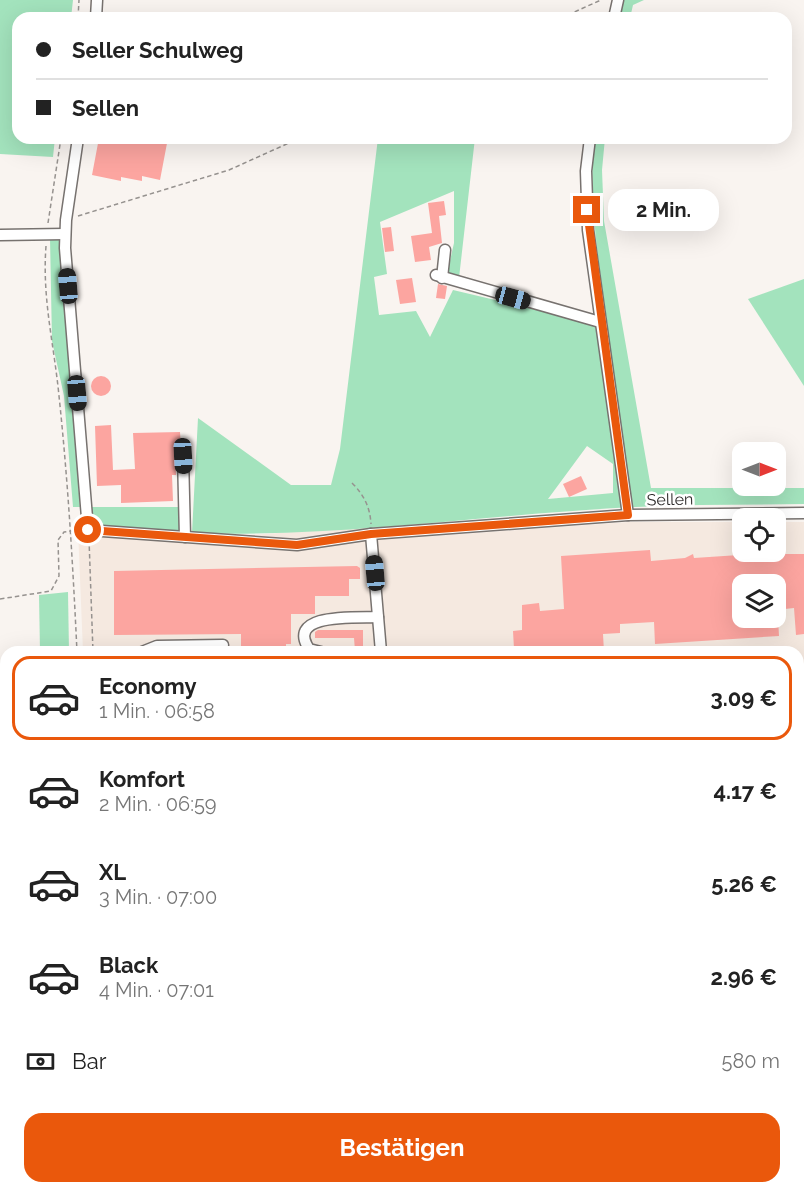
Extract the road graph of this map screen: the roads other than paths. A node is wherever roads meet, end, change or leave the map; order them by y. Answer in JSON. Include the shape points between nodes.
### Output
{"nodes":[{"id":1,"x":77,"y":144,"type":"edge"},
{"id":2,"x":589,"y":144,"type":"edge"},
{"id":3,"x":65,"y":234,"type":"junction"},
{"id":4,"x":0,"y":235,"type":"edge"},
{"id":5,"x":445,"y":249,"type":"dead end"},
{"id":6,"x":600,"y":322,"type":"junction"},
{"id":7,"x":183,"y":456,"type":"dead end"},
{"id":8,"x":804,"y":513,"type":"edge"},
{"id":9,"x":628,"y":515,"type":"junction"},
{"id":10,"x":371,"y":534,"type":"junction"},
{"id":11,"x":185,"y":537,"type":"junction"},
{"id":12,"x":378,"y":616,"type":"junction"},
{"id":13,"x":223,"y":645,"type":"dead end"},
{"id":14,"x":157,"y":646,"type":"edge"},
{"id":15,"x":307,"y":646,"type":"edge"},
{"id":16,"x":380,"y":646,"type":"edge"}],
"edges":[{"from":1,"to":3,"type":"street"},
{"from":2,"to":6,"type":"street","name":"Sellen","via":[[588,230]]},
{"from":3,"to":4,"type":"street"},
{"from":3,"to":11,"type":"street","via":[[88,530]]},
{"from":5,"to":6,"type":"street","via":[[439,277]]},
{"from":6,"to":9,"type":"street","name":"Sellen"},
{"from":7,"to":11,"type":"street"},
{"from":8,"to":9,"type":"street","name":"Sellen"},
{"from":9,"to":10,"type":"street"},
{"from":10,"to":11,"type":"street","via":[[297,545]]},
{"from":10,"to":12,"type":"street"},
{"from":12,"to":15,"type":"street","via":[[324,620],[309,625],[304,635]]},
{"from":12,"to":16,"type":"street"},
{"from":13,"to":14,"type":"street"}]}
